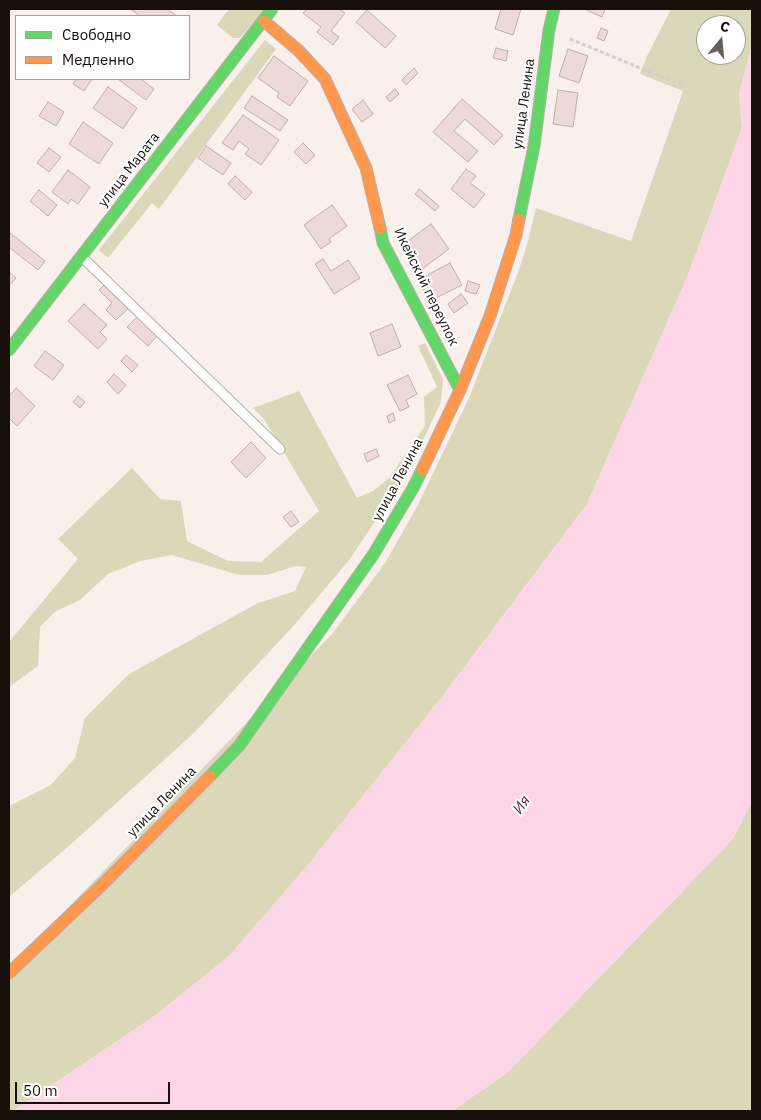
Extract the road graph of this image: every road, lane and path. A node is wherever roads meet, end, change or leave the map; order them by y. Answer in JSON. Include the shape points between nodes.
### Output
{"nodes":[{"id":1,"x":272,"y":9,"type":"edge"},
{"id":2,"x":554,"y":9,"type":"edge"},
{"id":3,"x":264,"y":20,"type":"junction"},
{"id":4,"x":549,"y":30,"type":"junction"},
{"id":5,"x":684,"y":86,"type":"dead end"},
{"id":6,"x":81,"y":256,"type":"junction"},
{"id":7,"x":9,"y":350,"type":"edge"},
{"id":8,"x":460,"y":390,"type":"junction"},
{"id":9,"x":280,"y":449,"type":"dead end"},
{"id":10,"x":9,"y":973,"type":"edge"}],
"edges":[{"from":1,"to":3,"type":"main road","name":"улица Марата"},
{"from":2,"to":4,"type":"main road","name":"улица Ленина"},
{"from":3,"to":6,"type":"main road","name":"улица Марата"},
{"from":3,"to":8,"type":"main road","name":"Икейский переулок","via":[[325,79],[366,168],[383,243]]},
{"from":4,"to":5,"type":"path"},
{"from":4,"to":8,"type":"main road","name":"улица Ленина","via":[[534,146],[516,235],[490,316]]},
{"from":6,"to":7,"type":"main road","name":"улица Марата"},
{"from":6,"to":9,"type":"lane"},
{"from":8,"to":10,"type":"main road","name":"улица Ленина","via":[[413,488],[373,556],[239,746],[104,883]]}]}
